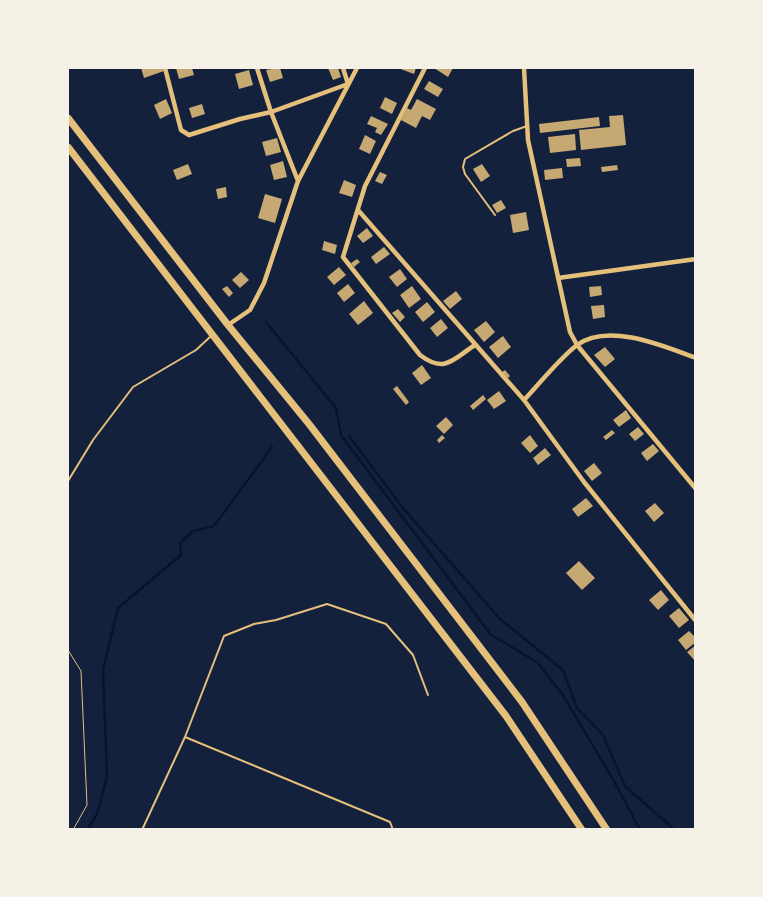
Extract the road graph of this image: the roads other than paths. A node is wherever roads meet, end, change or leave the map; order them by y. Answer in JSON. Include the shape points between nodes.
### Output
{"nodes":[{"id":1,"x":165,"y":68,"type":"edge"},
{"id":2,"x":257,"y":68,"type":"edge"},
{"id":3,"x":343,"y":68,"type":"edge"},
{"id":4,"x":357,"y":68,"type":"edge"},
{"id":5,"x":425,"y":68,"type":"edge"},
{"id":6,"x":524,"y":68,"type":"edge"},
{"id":7,"x":348,"y":84,"type":"junction"},
{"id":8,"x":270,"y":112,"type":"junction"},
{"id":9,"x":68,"y":118,"type":"edge"},
{"id":10,"x":527,"y":126,"type":"junction"},
{"id":11,"x":68,"y":148,"type":"edge"},
{"id":12,"x":298,"y":181,"type":"junction"},
{"id":13,"x":358,"y":210,"type":"junction"},
{"id":14,"x":495,"y":215,"type":"dead end"},
{"id":15,"x":696,"y":259,"type":"edge"},
{"id":16,"x":558,"y":278,"type":"junction"},
{"id":17,"x":228,"y":325,"type":"junction"},
{"id":18,"x":213,"y":334,"type":"junction"},
{"id":19,"x":475,"y":345,"type":"junction"},
{"id":20,"x":577,"y":345,"type":"junction"},
{"id":21,"x":696,"y":358,"type":"edge"},
{"id":22,"x":524,"y":400,"type":"junction"},
{"id":23,"x":68,"y":480,"type":"edge"},
{"id":24,"x":696,"y":489,"type":"edge"},
{"id":25,"x":696,"y":621,"type":"edge"},
{"id":26,"x":428,"y":695,"type":"dead end"},
{"id":27,"x":185,"y":737,"type":"junction"},
{"id":28,"x":142,"y":830,"type":"edge"},
{"id":29,"x":393,"y":830,"type":"edge"},
{"id":30,"x":582,"y":830,"type":"edge"},
{"id":31,"x":607,"y":830,"type":"edge"}],
"edges":[{"from":1,"to":8,"type":"street","via":[[181,130],[189,135]]},
{"from":2,"to":8,"type":"street"},
{"from":3,"to":7,"type":"street"},
{"from":4,"to":7,"type":"street"},
{"from":5,"to":13,"type":"street","via":[[377,158],[364,186]]},
{"from":6,"to":10,"type":"street"},
{"from":7,"to":8,"type":"street"},
{"from":7,"to":12,"type":"street"},
{"from":8,"to":12,"type":"street"},
{"from":9,"to":17,"type":"highway"},
{"from":10,"to":14,"type":"lane","via":[[466,159],[463,167]]},
{"from":10,"to":16,"type":"street"},
{"from":11,"to":18,"type":"highway"},
{"from":12,"to":17,"type":"street","via":[[264,282],[250,310]]},
{"from":13,"to":19,"type":"street"},
{"from":13,"to":19,"type":"street","via":[[343,257],[420,355],[431,363],[445,364]]},
{"from":15,"to":16,"type":"street"},
{"from":16,"to":20,"type":"street","via":[[570,332]]},
{"from":17,"to":31,"type":"highway","via":[[309,424],[522,702]]},
{"from":18,"to":23,"type":"lane","via":[[196,350],[133,387]]},
{"from":18,"to":30,"type":"highway","via":[[506,716]]},
{"from":19,"to":22,"type":"street"},
{"from":20,"to":21,"type":"street","via":[[592,338],[620,335]]},
{"from":20,"to":22,"type":"street"},
{"from":20,"to":24,"type":"street"},
{"from":22,"to":25,"type":"street","via":[[584,482]]},
{"from":26,"to":27,"type":"lane","via":[[414,655],[386,624],[327,604],[254,624],[224,636]]},
{"from":27,"to":28,"type":"lane"},
{"from":27,"to":29,"type":"lane","via":[[390,822]]}]}
